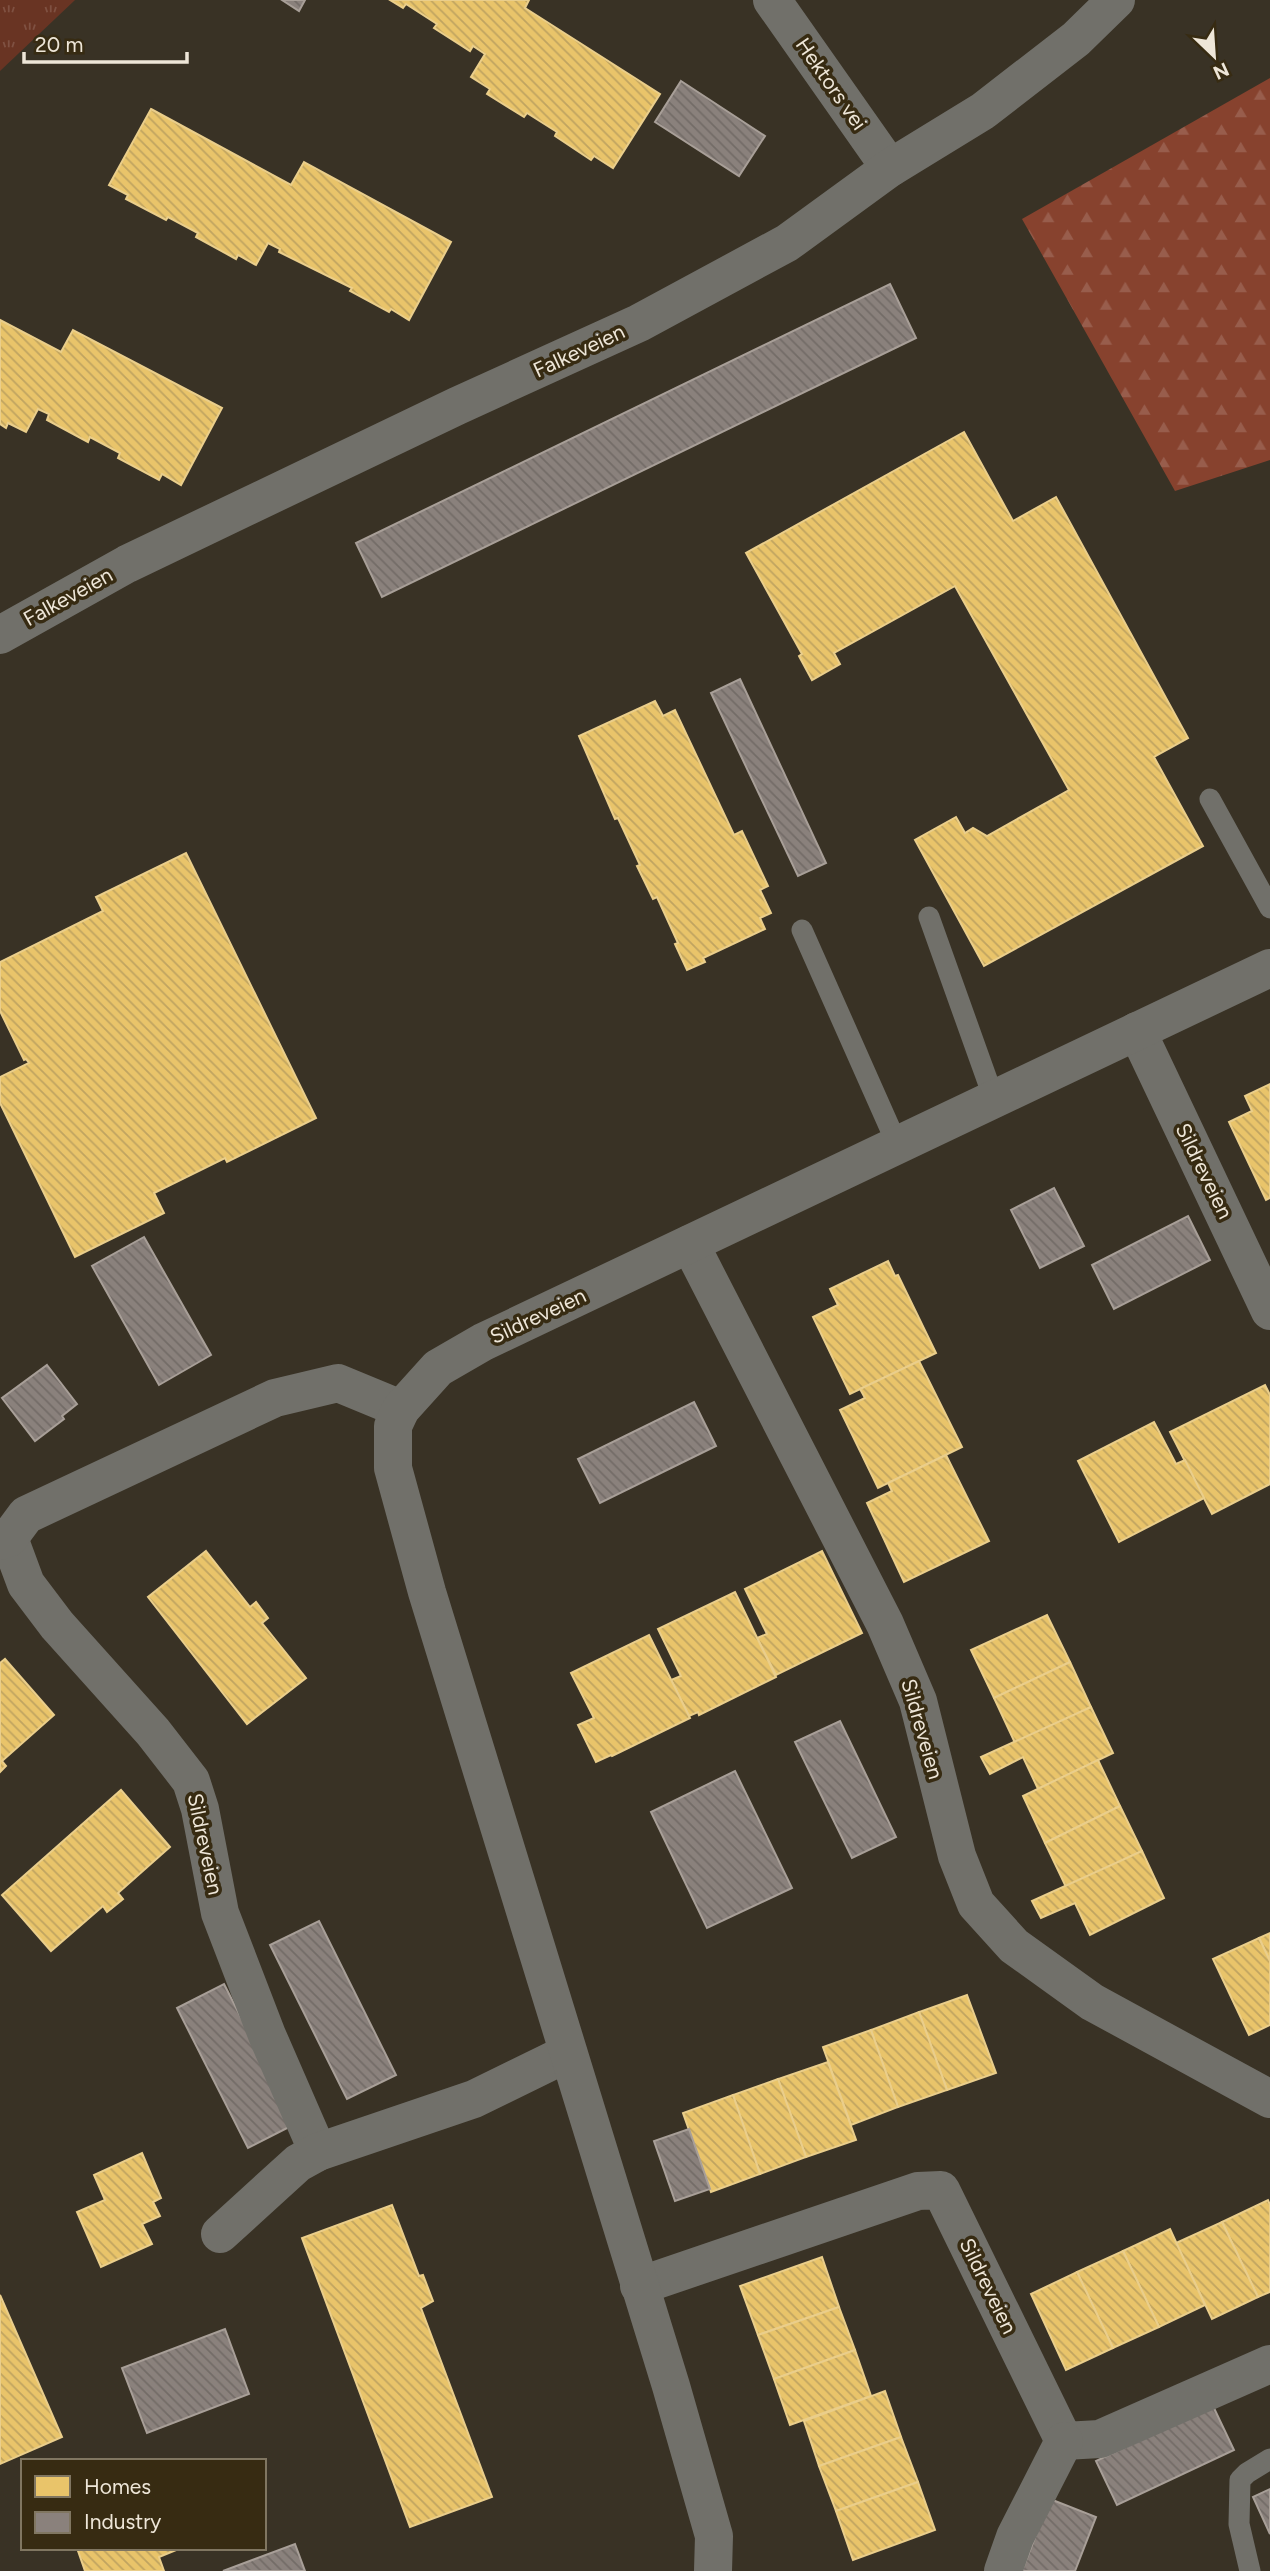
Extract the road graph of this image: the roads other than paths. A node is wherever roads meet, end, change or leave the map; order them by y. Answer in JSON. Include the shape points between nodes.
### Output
{"nodes":[{"id":1,"x":772,"y":0,"type":"edge"},
{"id":2,"x":1116,"y":0,"type":"edge"},
{"id":3,"x":890,"y":168,"type":"junction"},
{"id":4,"x":0,"y":635,"type":"edge"},
{"id":5,"x":1210,"y":799,"type":"dead end"},
{"id":6,"x":1270,"y":908,"type":"edge"},
{"id":7,"x":929,"y":917,"type":"dead end"},
{"id":8,"x":802,"y":930,"type":"dead end"},
{"id":9,"x":1270,"y":968,"type":"edge"},
{"id":10,"x":1137,"y":1031,"type":"junction"},
{"id":11,"x":994,"y":1099,"type":"junction"},
{"id":12,"x":897,"y":1144,"type":"junction"},
{"id":13,"x":690,"y":1244,"type":"junction"},
{"id":14,"x":1270,"y":1311,"type":"edge"},
{"id":15,"x":401,"y":1409,"type":"junction"},
{"id":16,"x":5,"y":1540,"type":"edge"},
{"id":17,"x":568,"y":2053,"type":"junction"},
{"id":18,"x":1270,"y":2099,"type":"edge"},
{"id":19,"x":318,"y":2152,"type":"junction"},
{"id":20,"x":220,"y":2234,"type":"dead end"},
{"id":21,"x":639,"y":2286,"type":"junction"},
{"id":22,"x":1270,"y":2364,"type":"edge"},
{"id":23,"x":1065,"y":2441,"type":"junction"},
{"id":24,"x":1270,"y":2459,"type":"edge"},
{"id":25,"x":713,"y":2571,"type":"edge"},
{"id":26,"x":1003,"y":2571,"type":"edge"},
{"id":27,"x":1250,"y":2571,"type":"edge"}],
"edges":[{"from":1,"to":3,"type":"street","name":"Hektors vei"},
{"from":2,"to":3,"type":"street","name":"Falkeveien","via":[[1076,39],[983,111]]},
{"from":3,"to":4,"type":"street","name":"Falkeveien","via":[[787,243],[639,323],[127,564]]},
{"from":5,"to":6,"type":"lane"},
{"from":7,"to":11,"type":"lane"},
{"from":8,"to":12,"type":"lane"},
{"from":9,"to":10,"type":"street","name":"Sildreveien"},
{"from":10,"to":11,"type":"street","name":"Sildreveien"},
{"from":10,"to":14,"type":"street","name":"Sildreveien"},
{"from":11,"to":12,"type":"street","name":"Sildreveien"},
{"from":12,"to":13,"type":"street","name":"Sildreveien"},
{"from":13,"to":15,"type":"street","name":"Sildreveien","via":[[483,1342],[438,1368]]},
{"from":13,"to":18,"type":"street","name":"Sildreveien","via":[[886,1624],[918,1701],[957,1856],[976,1904],[1014,1946],[1092,2002]]},
{"from":15,"to":16,"type":"street","name":"Sildreveien","via":[[338,1383],[275,1398],[26,1515]]},
{"from":15,"to":17,"type":"street","name":"Sildreveien","via":[[393,1426],[393,1468]]},
{"from":16,"to":19,"type":"street","name":"Sildreveien","via":[[26,1584],[49,1615],[191,1781],[220,1913]]},
{"from":17,"to":19,"type":"street","via":[[474,2099]]},
{"from":17,"to":21,"type":"street","name":"Sildreveien"},
{"from":19,"to":20,"type":"street","via":[[298,2163]]},
{"from":21,"to":23,"type":"street","name":"Sildreveien","via":[[918,2192],[941,2190]]},
{"from":21,"to":25,"type":"street","name":"Sildreveien","via":[[713,2536]]},
{"from":22,"to":23,"type":"street","via":[[1100,2439]]},
{"from":23,"to":26,"type":"street","via":[[1015,2537]]},
{"from":24,"to":27,"type":"lane","via":[[1240,2480],[1239,2524]]}]}
